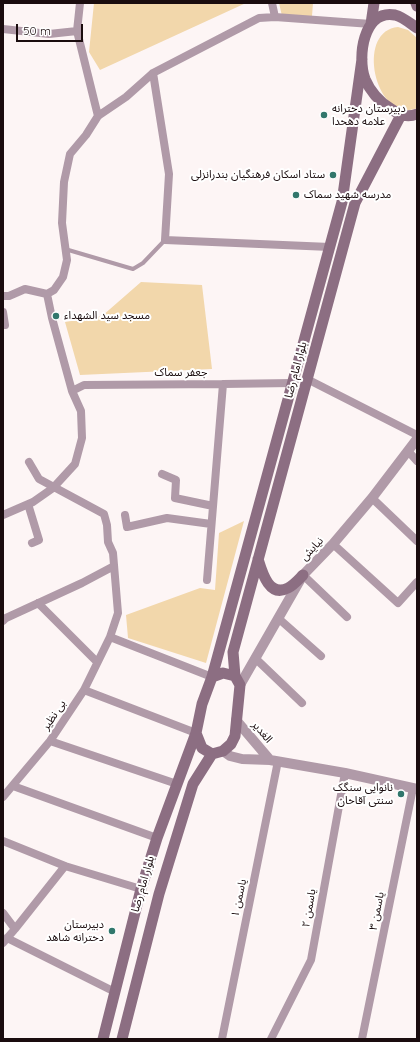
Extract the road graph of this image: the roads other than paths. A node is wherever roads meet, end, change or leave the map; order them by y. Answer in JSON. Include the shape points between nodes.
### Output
{"nodes":[{"id":1,"x":80,"y":3,"type":"edge"},
{"id":2,"x":272,"y":3,"type":"edge"},
{"id":3,"x":374,"y":3,"type":"edge"},
{"id":4,"x":416,"y":3,"type":"edge"},
{"id":5,"x":417,"y":6,"type":"edge"},
{"id":6,"x":275,"y":17,"type":"junction"},
{"id":7,"x":371,"y":24,"type":"junction"},
{"id":8,"x":417,"y":28,"type":"edge"},
{"id":9,"x":3,"y":29,"type":"edge"},
{"id":10,"x":77,"y":31,"type":"junction"},
{"id":11,"x":362,"y":59,"type":"junction"},
{"id":12,"x":153,"y":73,"type":"junction"},
{"id":13,"x":98,"y":116,"type":"junction"},
{"id":14,"x":411,"y":117,"type":"edge"},
{"id":15,"x":165,"y":240,"type":"junction"},
{"id":16,"x":330,"y":246,"type":"junction"},
{"id":17,"x":65,"y":249,"type":"junction"},
{"id":18,"x":47,"y":294,"type":"junction"},
{"id":19,"x":3,"y":296,"type":"edge"},
{"id":20,"x":3,"y":312,"type":"edge"},
{"id":21,"x":5,"y":325,"type":"dead end"},
{"id":22,"x":307,"y":379,"type":"junction"},
{"id":23,"x":292,"y":382,"type":"junction"},
{"id":24,"x":223,"y":384,"type":"junction"},
{"id":25,"x":72,"y":391,"type":"junction"},
{"id":26,"x":417,"y":435,"type":"edge"},
{"id":27,"x":417,"y":439,"type":"edge"},
{"id":28,"x":408,"y":451,"type":"junction"},
{"id":29,"x":417,"y":461,"type":"edge"},
{"id":30,"x":29,"y":462,"type":"dead end"},
{"id":31,"x":162,"y":474,"type":"dead end"},
{"id":32,"x":53,"y":488,"type":"junction"},
{"id":33,"x":372,"y":498,"type":"junction"},
{"id":34,"x":28,"y":504,"type":"junction"},
{"id":35,"x":213,"y":506,"type":"junction"},
{"id":36,"x":3,"y":515,"type":"edge"},
{"id":37,"x":125,"y":515,"type":"dead end"},
{"id":38,"x":211,"y":524,"type":"junction"},
{"id":39,"x":417,"y":541,"type":"edge"},
{"id":40,"x":32,"y":543,"type":"dead end"},
{"id":41,"x":333,"y":544,"type":"junction"},
{"id":42,"x":258,"y":559,"type":"junction"},
{"id":43,"x":114,"y":566,"type":"junction"},
{"id":44,"x":304,"y":575,"type":"junction"},
{"id":45,"x":207,"y":580,"type":"dead end"},
{"id":46,"x":417,"y":582,"type":"edge"},
{"id":47,"x":414,"y":590,"type":"edge"},
{"id":48,"x":38,"y":603,"type":"junction"},
{"id":49,"x":3,"y":618,"type":"edge"},
{"id":50,"x":278,"y":618,"type":"junction"},
{"id":51,"x":347,"y":618,"type":"dead end"},
{"id":52,"x":110,"y":637,"type":"junction"},
{"id":53,"x":321,"y":656,"type":"dead end"},
{"id":54,"x":255,"y":658,"type":"junction"},
{"id":55,"x":97,"y":662,"type":"junction"},
{"id":56,"x":212,"y":677,"type":"junction"},
{"id":57,"x":237,"y":680,"type":"junction"},
{"id":58,"x":84,"y":690,"type":"junction"},
{"id":59,"x":302,"y":703,"type":"dead end"},
{"id":60,"x":236,"y":720,"type":"junction"},
{"id":61,"x":196,"y":733,"type":"junction"},
{"id":62,"x":50,"y":741,"type":"junction"},
{"id":63,"x":218,"y":752,"type":"junction"},
{"id":64,"x":274,"y":761,"type":"junction"},
{"id":65,"x":345,"y":774,"type":"junction"},
{"id":66,"x":177,"y":784,"type":"junction"},
{"id":67,"x":13,"y":786,"type":"junction"},
{"id":68,"x":415,"y":789,"type":"edge"},
{"id":69,"x":3,"y":797,"type":"edge"},
{"id":70,"x":156,"y":838,"type":"junction"},
{"id":71,"x":3,"y":841,"type":"edge"},
{"id":72,"x":65,"y":866,"type":"junction"},
{"id":73,"x":141,"y":889,"type":"junction"},
{"id":74,"x":3,"y":913,"type":"edge"},
{"id":75,"x":16,"y":929,"type":"junction"},
{"id":76,"x":5,"y":941,"type":"edge"},
{"id":77,"x":115,"y":992,"type":"junction"},
{"id":78,"x":103,"y":1039,"type":"edge"},
{"id":79,"x":122,"y":1039,"type":"edge"},
{"id":80,"x":222,"y":1039,"type":"edge"},
{"id":81,"x":271,"y":1039,"type":"edge"},
{"id":82,"x":362,"y":1039,"type":"edge"}],
"edges":[{"from":1,"to":10,"type":"street"},
{"from":2,"to":6,"type":"street"},
{"from":3,"to":7,"type":"main road","name":"بلوار امام رضا"},
{"from":4,"to":5,"type":"main road"},
{"from":6,"to":7,"type":"street"},
{"from":6,"to":12,"type":"street","via":[[259,18]]},
{"from":7,"to":8,"type":"main road","via":[[382,17],[395,16]]},
{"from":7,"to":11,"type":"main road","name":"بلوار امام رضا","via":[[365,36]]},
{"from":9,"to":10,"type":"street","via":[[49,34]]},
{"from":10,"to":13,"type":"street"},
{"from":11,"to":14,"type":"main road","via":[[362,69],[369,87],[382,103]]},
{"from":11,"to":16,"type":"main road","name":"بلوار امام رضا","via":[[342,202]]},
{"from":12,"to":13,"type":"street","via":[[126,97]]},
{"from":12,"to":15,"type":"street","via":[[169,174]]},
{"from":13,"to":17,"type":"street","via":[[68,159],[62,223]]},
{"from":14,"to":22,"type":"main road","name":"بلوار امام رضا","via":[[354,203]]},
{"from":15,"to":16,"type":"street"},
{"from":15,"to":17,"type":"lane","via":[[143,263],[133,269]]},
{"from":16,"to":23,"type":"main road","name":"بلوار امام رضا"},
{"from":17,"to":18,"type":"street","via":[[67,260],[63,276],[54,290]]},
{"from":18,"to":19,"type":"street","via":[[25,289]]},
{"from":18,"to":25,"type":"street"},
{"from":20,"to":21,"type":"street"},
{"from":22,"to":26,"type":"street"},
{"from":22,"to":42,"type":"main road","name":"بلوار امام رضا"},
{"from":23,"to":24,"type":"street","name":"جعفر سماک"},
{"from":23,"to":56,"type":"main road","name":"بلوار امام رضا"},
{"from":24,"to":25,"type":"street","name":"جعفر سماک","via":[[84,385]]},
{"from":24,"to":35,"type":"street"},
{"from":25,"to":32,"type":"street","via":[[81,411],[82,438],[75,464]]},
{"from":27,"to":28,"type":"street","name":"نیایش"},
{"from":28,"to":29,"type":"street"},
{"from":28,"to":33,"type":"street","name":"نیایش"},
{"from":30,"to":32,"type":"street","via":[[39,479]]},
{"from":31,"to":35,"type":"street","via":[[176,480],[175,498]]},
{"from":32,"to":34,"type":"street"},
{"from":32,"to":43,"type":"street","name":"بی نظیر","via":[[104,514]]},
{"from":33,"to":39,"type":"street"},
{"from":33,"to":41,"type":"street","name":"نیایش"},
{"from":34,"to":36,"type":"street"},
{"from":34,"to":40,"type":"street","via":[[38,540]]},
{"from":35,"to":38,"type":"street"},
{"from":37,"to":38,"type":"street","via":[[127,527],[166,518]]},
{"from":38,"to":45,"type":"street"},
{"from":41,"to":44,"type":"street","name":"نیایش"},
{"from":41,"to":47,"type":"street","via":[[398,603]]},
{"from":42,"to":44,"type":"main road","via":[[270,587],[278,590],[287,588]]},
{"from":42,"to":57,"type":"main road","name":"بلوار امام رضا","via":[[233,652]]},
{"from":43,"to":48,"type":"street"},
{"from":43,"to":52,"type":"street","name":"بی نظیر","via":[[118,613]]},
{"from":44,"to":50,"type":"street","name":"نیایش"},
{"from":44,"to":51,"type":"street"},
{"from":46,"to":47,"type":"street"},
{"from":48,"to":49,"type":"street"},
{"from":48,"to":55,"type":"street"},
{"from":50,"to":53,"type":"street"},
{"from":50,"to":54,"type":"street","name":"نیایش"},
{"from":52,"to":55,"type":"street","name":"بی نظیر"},
{"from":52,"to":56,"type":"street"},
{"from":54,"to":57,"type":"street","name":"نیایش"},
{"from":54,"to":59,"type":"street"},
{"from":55,"to":58,"type":"street","name":"بی نظیر"},
{"from":56,"to":57,"type":"main road","via":[[224,673]]},
{"from":56,"to":61,"type":"main road","name":"بلوار امام رضا","via":[[202,704]]},
{"from":57,"to":60,"type":"main road","name":"بلوار امام رضا"},
{"from":58,"to":61,"type":"street"},
{"from":58,"to":62,"type":"street","name":"بی نظیر"},
{"from":60,"to":63,"type":"main road","name":"بلوار امام رضا","via":[[235,736],[231,744]]},
{"from":60,"to":64,"type":"street","name":"الغدیر"},
{"from":61,"to":63,"type":"main road","via":[[202,748]]},
{"from":61,"to":66,"type":"main road","name":"بلوار امام رضا"},
{"from":62,"to":66,"type":"street"},
{"from":62,"to":67,"type":"street","name":"بی نظیر"},
{"from":63,"to":64,"type":"street","name":"الغدیر","via":[[242,759]]},
{"from":63,"to":79,"type":"main road","name":"بلوار امام رضا","via":[[192,784],[159,894]]},
{"from":64,"to":65,"type":"street"},
{"from":64,"to":80,"type":"street","name":"یاسمن ۱"},
{"from":65,"to":68,"type":"street"},
{"from":65,"to":81,"type":"street","name":"یاسمن ۲","via":[[311,960]]},
{"from":66,"to":70,"type":"main road","name":"بلوار امام رضا"},
{"from":67,"to":69,"type":"street","name":"بی نظیر"},
{"from":67,"to":70,"type":"street"},
{"from":68,"to":82,"type":"street","name":"یاسمن ۳"},
{"from":70,"to":73,"type":"main road","name":"بلوار امام رضا"},
{"from":71,"to":72,"type":"street"},
{"from":72,"to":73,"type":"street"},
{"from":72,"to":75,"type":"street"},
{"from":73,"to":77,"type":"main road","name":"بلوار امام رضا"},
{"from":74,"to":75,"type":"street"},
{"from":75,"to":76,"type":"street"},
{"from":76,"to":77,"type":"street"},
{"from":77,"to":78,"type":"main road","name":"بلوار امام رضا"}]}
